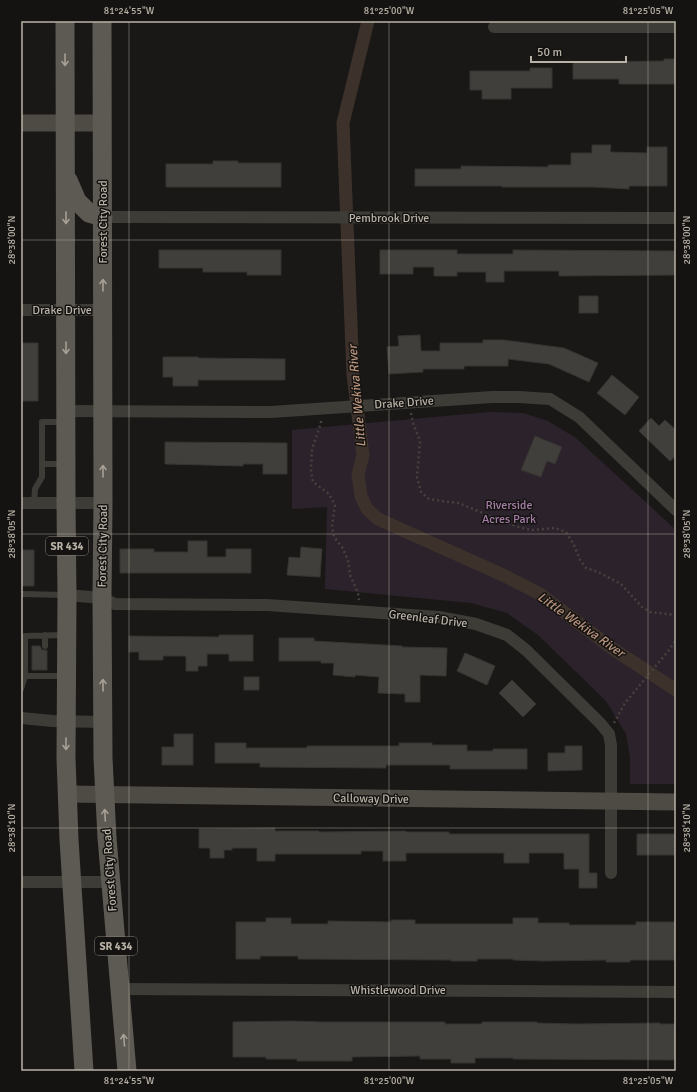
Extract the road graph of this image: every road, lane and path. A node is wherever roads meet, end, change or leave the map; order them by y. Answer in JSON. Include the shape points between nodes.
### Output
{"nodes":[{"id":1,"x":65,"y":21,"type":"edge"},
{"id":2,"x":102,"y":21,"type":"edge"},
{"id":3,"x":676,"y":27,"type":"edge"},
{"id":4,"x":494,"y":28,"type":"dead end"},
{"id":5,"x":21,"y":123,"type":"edge"},
{"id":6,"x":66,"y":123,"type":"junction"},
{"id":7,"x":103,"y":123,"type":"junction"},
{"id":8,"x":66,"y":175,"type":"junction"},
{"id":9,"x":103,"y":217,"type":"junction"},
{"id":10,"x":676,"y":218,"type":"edge"},
{"id":11,"x":21,"y":310,"type":"edge"},
{"id":12,"x":66,"y":310,"type":"junction"},
{"id":13,"x":103,"y":310,"type":"junction"},
{"id":14,"x":409,"y":402,"type":"junction"},
{"id":15,"x":321,"y":408,"type":"junction"},
{"id":16,"x":103,"y":411,"type":"junction"},
{"id":17,"x":66,"y":416,"type":"junction"},
{"id":18,"x":43,"y":464,"type":"junction"},
{"id":19,"x":66,"y":464,"type":"junction"},
{"id":20,"x":21,"y":503,"type":"edge"},
{"id":21,"x":34,"y":503,"type":"junction"},
{"id":22,"x":66,"y":503,"type":"junction"},
{"id":23,"x":103,"y":503,"type":"junction"},
{"id":24,"x":676,"y":510,"type":"edge"},
{"id":25,"x":21,"y":594,"type":"edge"},
{"id":26,"x":67,"y":595,"type":"junction"},
{"id":27,"x":102,"y":598,"type":"junction"},
{"id":28,"x":360,"y":612,"type":"junction"},
{"id":29,"x":676,"y":615,"type":"edge"},
{"id":30,"x":44,"y":635,"type":"junction"},
{"id":31,"x":67,"y":635,"type":"junction"},
{"id":32,"x":676,"y":640,"type":"edge"},
{"id":33,"x":44,"y":646,"type":"dead end"},
{"id":34,"x":25,"y":676,"type":"junction"},
{"id":35,"x":66,"y":676,"type":"junction"},
{"id":36,"x":21,"y":689,"type":"edge"},
{"id":37,"x":21,"y":718,"type":"edge"},
{"id":38,"x":66,"y":721,"type":"junction"},
{"id":39,"x":103,"y":722,"type":"junction"},
{"id":40,"x":609,"y":734,"type":"junction"},
{"id":41,"x":67,"y":794,"type":"junction"},
{"id":42,"x":104,"y":795,"type":"junction"},
{"id":43,"x":612,"y":802,"type":"junction"},
{"id":44,"x":676,"y":802,"type":"edge"},
{"id":45,"x":611,"y":873,"type":"dead end"},
{"id":46,"x":21,"y":882,"type":"edge"},
{"id":47,"x":71,"y":882,"type":"junction"},
{"id":48,"x":110,"y":882,"type":"junction"},
{"id":49,"x":120,"y":989,"type":"junction"},
{"id":50,"x":676,"y":992,"type":"edge"},
{"id":51,"x":84,"y":1071,"type":"edge"},
{"id":52,"x":127,"y":1071,"type":"edge"}],
"edges":[{"from":1,"to":6,"type":"main road","number":"SR 434","one_way":true},
{"from":2,"to":7,"type":"main road","name":"Forest City Road","number":"SR 434"},
{"from":3,"to":4,"type":"street"},
{"from":5,"to":6,"type":"street"},
{"from":6,"to":7,"type":"street"},
{"from":6,"to":8,"type":"main road","number":"SR 434"},
{"from":7,"to":9,"type":"main road","name":"Forest City Road","number":"SR 434"},
{"from":8,"to":9,"type":"main road","via":[[77,201],[89,213]]},
{"from":8,"to":12,"type":"main road","number":"SR 434","one_way":true},
{"from":9,"to":10,"type":"street","name":"Pembrook Drive"},
{"from":13,"to":9,"type":"main road","name":"Forest City Road","number":"SR 434","one_way":true},
{"from":11,"to":12,"type":"street","name":"Drake Drive"},
{"from":12,"to":13,"type":"street","name":"Drake Drive"},
{"from":12,"to":17,"type":"main road","number":"SR 434","one_way":true},
{"from":13,"to":16,"type":"main road","name":"Forest City Road","number":"SR 434"},
{"from":14,"to":15,"type":"street","name":"Drake Drive"},
{"from":14,"to":24,"type":"street","name":"Drake Drive","via":[[492,397],[550,399],[579,417]]},
{"from":14,"to":29,"type":"path","via":[[420,441],[417,476],[421,492],[429,498],[458,503],[518,527],[532,530],[555,528],[566,532],[586,568],[621,584],[650,612]]},
{"from":15,"to":16,"type":"street","name":"Drake Drive","via":[[271,412]]},
{"from":15,"to":28,"type":"path","via":[[321,423],[312,449],[310,471],[313,482],[329,494],[335,505],[332,526],[334,537],[348,560],[350,575],[358,593]]},
{"from":16,"to":17,"type":"street","name":"Drake Drive"},
{"from":23,"to":16,"type":"main road","name":"Forest City Road","number":"SR 434","one_way":true},
{"from":17,"to":18,"type":"lane","via":[[42,422]]},
{"from":17,"to":19,"type":"main road","number":"SR 434"},
{"from":18,"to":19,"type":"lane"},
{"from":18,"to":21,"type":"lane","via":[[42,477],[35,489]]},
{"from":19,"to":22,"type":"main road","number":"SR 434"},
{"from":20,"to":21,"type":"street"},
{"from":21,"to":22,"type":"street"},
{"from":22,"to":23,"type":"street"},
{"from":22,"to":26,"type":"main road","number":"SR 434"},
{"from":23,"to":27,"type":"main road","name":"Forest City Road","number":"SR 434"},
{"from":25,"to":26,"type":"lane"},
{"from":26,"to":27,"type":"street","name":"Greenleaf Drive"},
{"from":26,"to":31,"type":"main road","number":"SR 434"},
{"from":27,"to":28,"type":"street","name":"Greenleaf Drive","via":[[115,604],[267,604]]},
{"from":39,"to":27,"type":"main road","name":"Forest City Road","number":"SR 434","one_way":true},
{"from":28,"to":40,"type":"street","name":"Greenleaf Drive","via":[[439,617],[476,624],[507,635],[526,650]]},
{"from":30,"to":31,"type":"lane"},
{"from":30,"to":33,"type":"lane"},
{"from":30,"to":34,"type":"lane","via":[[26,636]]},
{"from":31,"to":35,"type":"main road","number":"SR 434"},
{"from":32,"to":40,"type":"path","via":[[625,703]]},
{"from":34,"to":35,"type":"lane","via":[[45,673]]},
{"from":34,"to":36,"type":"lane"},
{"from":35,"to":38,"type":"main road","number":"SR 434"},
{"from":37,"to":38,"type":"street"},
{"from":38,"to":39,"type":"street"},
{"from":38,"to":41,"type":"main road","number":"SR 434","one_way":true},
{"from":39,"to":42,"type":"main road","name":"Forest City Road","number":"SR 434"},
{"from":40,"to":43,"type":"street","via":[[612,745]]},
{"from":41,"to":42,"type":"street","name":"Calloway Drive"},
{"from":41,"to":47,"type":"main road","number":"SR 434"},
{"from":42,"to":43,"type":"street","name":"Calloway Drive"},
{"from":48,"to":42,"type":"main road","name":"Forest City Road","number":"SR 434","one_way":true},
{"from":43,"to":44,"type":"street","name":"Calloway Drive"},
{"from":43,"to":45,"type":"street"},
{"from":46,"to":47,"type":"street"},
{"from":47,"to":48,"type":"street"},
{"from":47,"to":51,"type":"main road","number":"SR 434"},
{"from":48,"to":49,"type":"main road","name":"Forest City Road","number":"SR 434"},
{"from":49,"to":50,"type":"street","name":"Whistlewood Drive"},
{"from":52,"to":49,"type":"main road","name":"Forest City Road","number":"SR 434","one_way":true}]}
